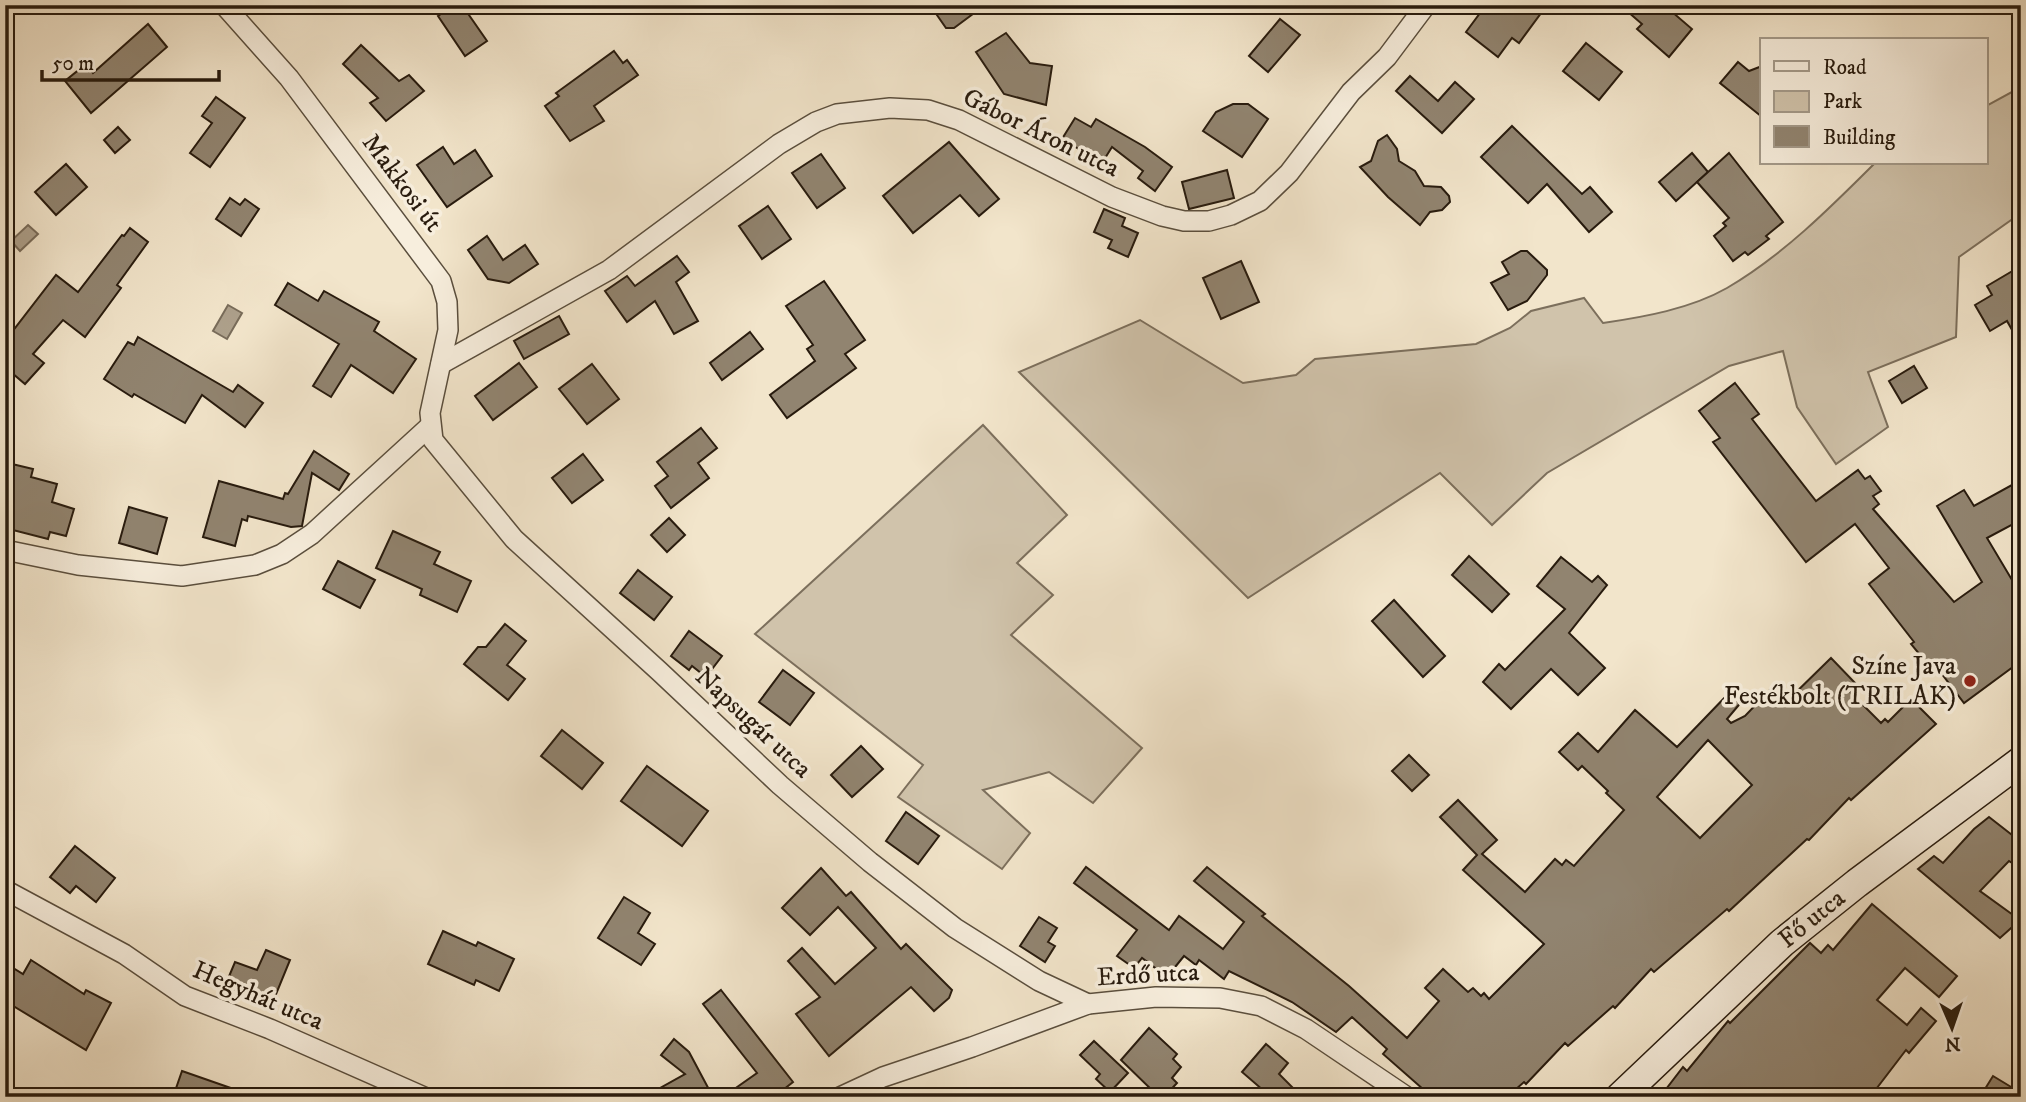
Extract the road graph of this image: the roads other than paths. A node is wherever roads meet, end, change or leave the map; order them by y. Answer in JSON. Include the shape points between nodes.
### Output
{"nodes":[{"id":1,"x":224,"y":5,"type":"edge"},
{"id":2,"x":1426,"y":5,"type":"edge"},
{"id":3,"x":441,"y":364,"type":"junction"},
{"id":4,"x":430,"y":426,"type":"junction"},
{"id":5,"x":5,"y":550,"type":"edge"},
{"id":6,"x":2021,"y":761,"type":"edge"},
{"id":7,"x":5,"y":890,"type":"edge"},
{"id":8,"x":1088,"y":1004,"type":"junction"},
{"id":9,"x":424,"y":1097,"type":"edge"},
{"id":10,"x":839,"y":1097,"type":"edge"},
{"id":11,"x":1407,"y":1097,"type":"edge"},
{"id":12,"x":1619,"y":1097,"type":"edge"}],
"edges":[{"from":1,"to":3,"type":"street","name":"Makkosi út","via":[[289,78],[441,281],[448,330]]},
{"from":2,"to":3,"type":"street","name":"Gábor Áron utca","via":[[1289,173],[1260,201],[1231,215],[1209,221],[1162,216],[1112,197],[959,120],[928,110],[890,108],[837,114],[779,144],[609,270]]},
{"from":3,"to":4,"type":"street","name":"Makkosi út"},
{"from":4,"to":5,"type":"street","via":[[312,534],[255,565],[182,576],[78,565]]},
{"from":4,"to":8,"type":"street","name":"Napsugár utca","via":[[433,440],[514,539],[780,785],[955,928],[1039,981]]},
{"from":6,"to":12,"type":"main road","name":"Fő utca","via":[[1782,943]]},
{"from":7,"to":9,"type":"street","name":"Hegyhát utca","via":[[124,954],[185,996]]},
{"from":8,"to":10,"type":"street","name":"Erdő utca"},
{"from":8,"to":11,"type":"street","name":"Erdő utca","via":[[1220,998],[1261,1006],[1306,1029]]}]}
